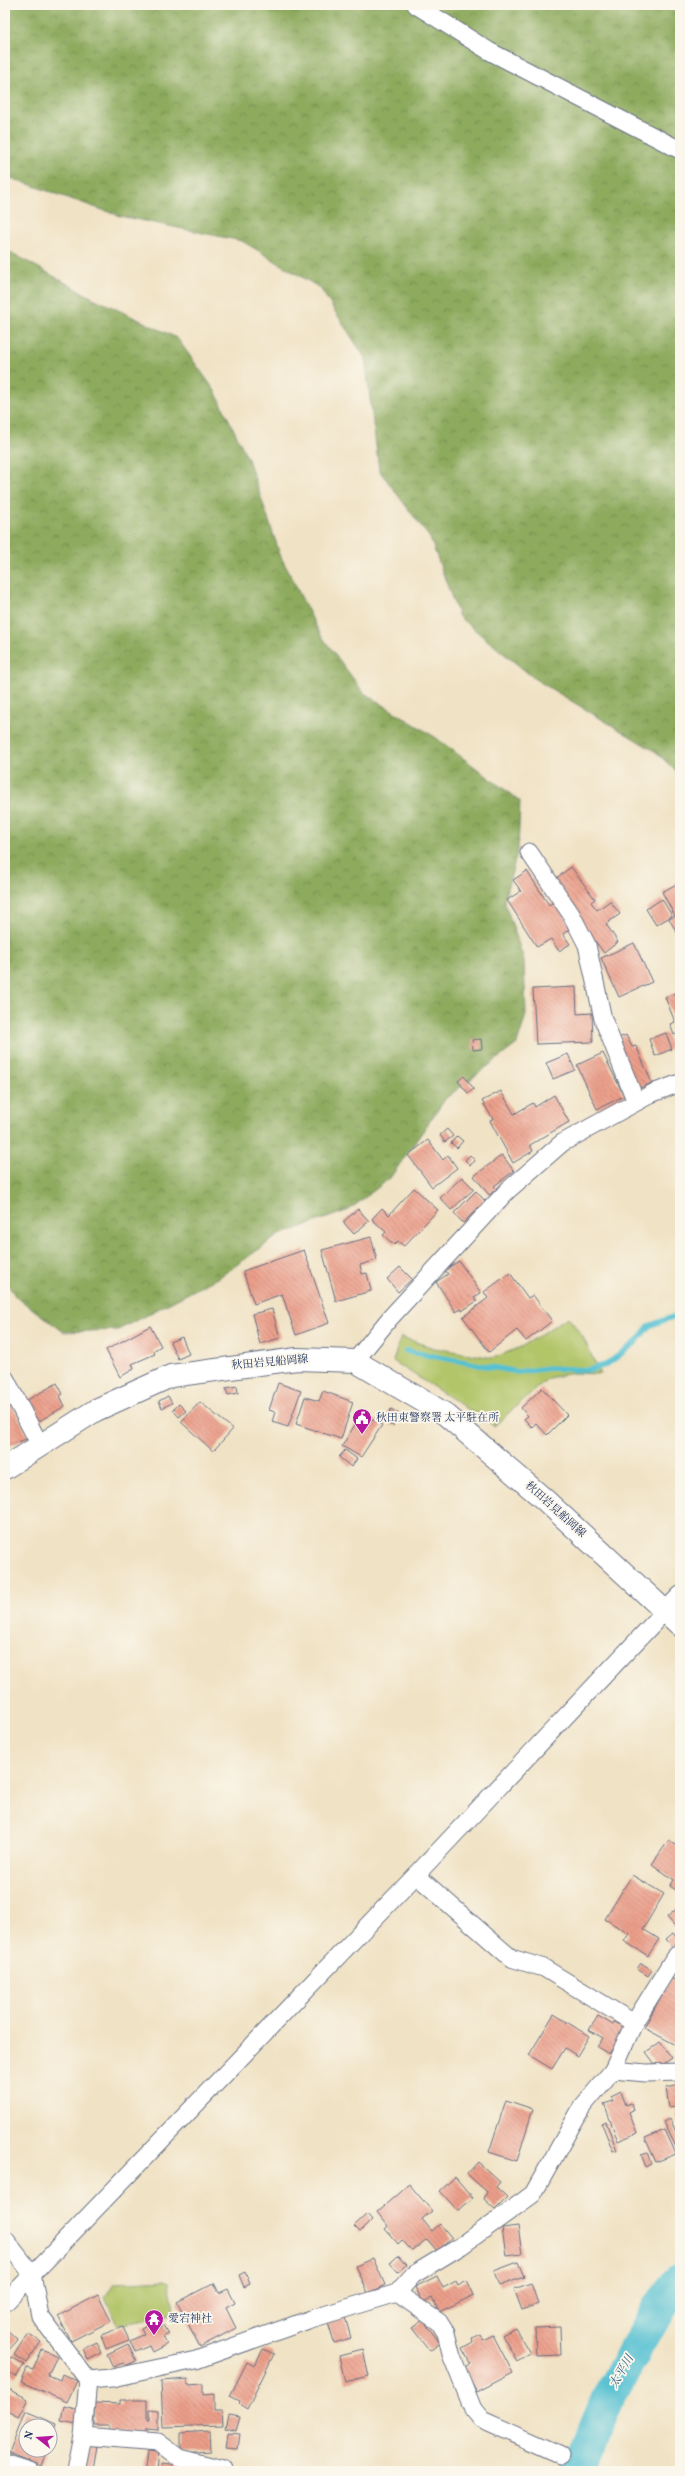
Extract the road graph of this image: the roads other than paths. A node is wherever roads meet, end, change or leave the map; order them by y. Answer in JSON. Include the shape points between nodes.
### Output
{"nodes":[{"id":1,"x":416,"y":5,"type":"edge"},
{"id":2,"x":680,"y":150,"type":"edge"},
{"id":3,"x":529,"y":852,"type":"dead end"},
{"id":4,"x":680,"y":1083,"type":"edge"},
{"id":5,"x":636,"y":1102,"type":"junction"},
{"id":6,"x":355,"y":1361,"type":"junction"},
{"id":7,"x":5,"y":1378,"type":"edge"},
{"id":8,"x":41,"y":1447,"type":"junction"},
{"id":9,"x":5,"y":1468,"type":"edge"},
{"id":10,"x":675,"y":1610,"type":"edge"},
{"id":11,"x":416,"y":1875,"type":"junction"},
{"id":12,"x":680,"y":1952,"type":"edge"},
{"id":13,"x":634,"y":2023,"type":"junction"},
{"id":14,"x":613,"y":2070,"type":"junction"},
{"id":15,"x":680,"y":2072,"type":"edge"},
{"id":16,"x":5,"y":2239,"type":"edge"},
{"id":17,"x":32,"y":2274,"type":"junction"},
{"id":18,"x":396,"y":2293,"type":"junction"},
{"id":19,"x":5,"y":2303,"type":"edge"},
{"id":20,"x":88,"y":2380,"type":"junction"},
{"id":21,"x":83,"y":2436,"type":"junction"},
{"id":22,"x":561,"y":2455,"type":"dead end"},
{"id":23,"x":5,"y":2463,"type":"edge"},
{"id":24,"x":223,"y":2469,"type":"dead end"},
{"id":25,"x":30,"y":2471,"type":"edge"},
{"id":26,"x":76,"y":2471,"type":"edge"}],
"edges":[{"from":1,"to":2,"type":"street","via":[[489,51]]},
{"from":3,"to":5,"type":"street","via":[[571,914],[587,945],[603,1019]]},
{"from":4,"to":5,"type":"street"},
{"from":5,"to":6,"type":"street","via":[[562,1143],[507,1191],[390,1318]]},
{"from":6,"to":8,"type":"main road","name":"秋田岩見船岡線","via":[[296,1359],[171,1376],[96,1410]]},
{"from":6,"to":10,"type":"main road","name":"秋田岩見船岡線","via":[[445,1414]]},
{"from":7,"to":8,"type":"street"},
{"from":8,"to":9,"type":"main road","name":"秋田岩見船岡線"},
{"from":10,"to":11,"type":"street"},
{"from":11,"to":13,"type":"street","via":[[511,1958],[544,1968]]},
{"from":11,"to":17,"type":"street"},
{"from":12,"to":13,"type":"street"},
{"from":13,"to":14,"type":"street"},
{"from":14,"to":15,"type":"street","via":[[646,2073]]},
{"from":14,"to":18,"type":"street","via":[[582,2107],[532,2194],[461,2246],[413,2275]]},
{"from":16,"to":17,"type":"street"},
{"from":17,"to":19,"type":"street"},
{"from":17,"to":20,"type":"street","via":[[40,2316]]},
{"from":18,"to":20,"type":"street","via":[[311,2319],[196,2360],[112,2378]]},
{"from":18,"to":22,"type":"street","via":[[439,2322],[446,2332],[452,2357],[473,2409],[482,2420]]},
{"from":20,"to":21,"type":"street"},
{"from":21,"to":24,"type":"street","via":[[158,2442],[179,2458]]},
{"from":21,"to":26,"type":"street"},
{"from":23,"to":25,"type":"street"}]}
